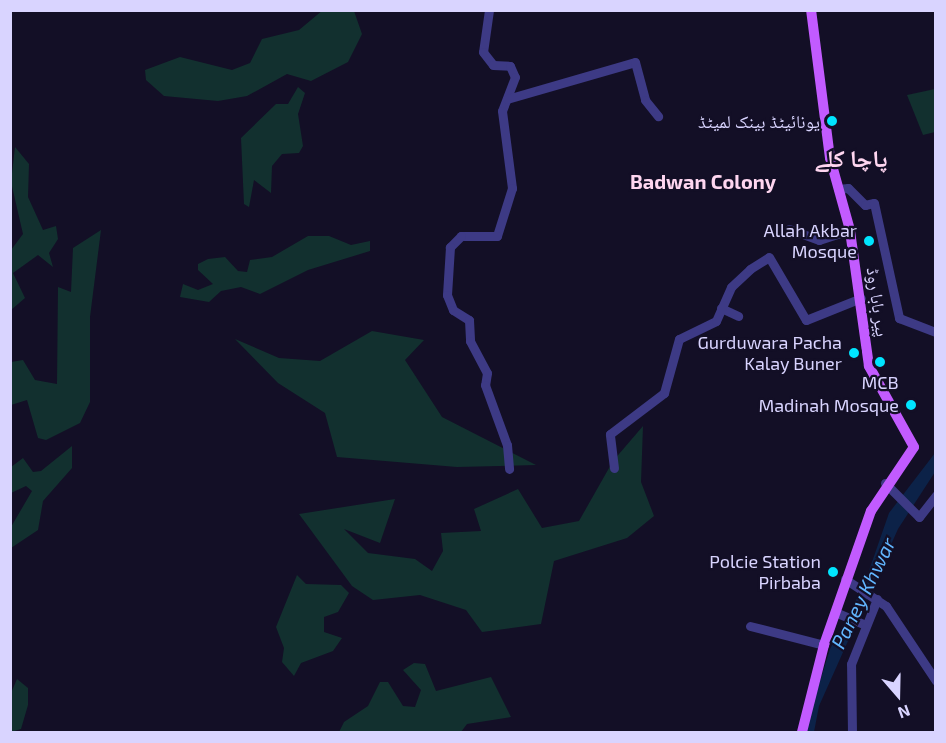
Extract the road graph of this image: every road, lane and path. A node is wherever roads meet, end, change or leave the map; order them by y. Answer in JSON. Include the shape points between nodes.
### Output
{"nodes":[{"id":1,"x":489,"y":10,"type":"edge"},
{"id":2,"x":810,"y":10,"type":"edge"},
{"id":3,"x":507,"y":99,"type":"junction"},
{"id":4,"x":658,"y":116,"type":"dead end"},
{"id":5,"x":838,"y":189,"type":"junction"},
{"id":6,"x":789,"y":229,"type":"dead end"},
{"id":7,"x":850,"y":230,"type":"junction"},
{"id":8,"x":861,"y":298,"type":"junction"},
{"id":9,"x":721,"y":309,"type":"junction"},
{"id":10,"x":738,"y":316,"type":"dead end"},
{"id":11,"x":936,"y":332,"type":"edge"},
{"id":12,"x":614,"y":468,"type":"dead end"},
{"id":13,"x":509,"y":469,"type":"dead end"},
{"id":14,"x":885,"y":483,"type":"junction"},
{"id":15,"x":936,"y":495,"type":"edge"},
{"id":16,"x":845,"y":579,"type":"junction"},
{"id":17,"x":874,"y":597,"type":"junction"},
{"id":18,"x":835,"y":612,"type":"junction"},
{"id":19,"x":865,"y":625,"type":"junction"},
{"id":20,"x":750,"y":626,"type":"dead end"},
{"id":21,"x":824,"y":645,"type":"junction"},
{"id":22,"x":936,"y":681,"type":"edge"},
{"id":23,"x":802,"y":732,"type":"edge"},
{"id":24,"x":852,"y":732,"type":"edge"}],
"edges":[{"from":1,"to":3,"type":"street","via":[[483,52],[489,63],[515,71]]},
{"from":2,"to":5,"type":"main road","name":"پیر بابا روڈ"},
{"from":3,"to":4,"type":"street","via":[[635,62],[645,100]]},
{"from":3,"to":13,"type":"street","via":[[502,135],[512,188],[496,236],[461,236],[450,247],[447,295],[453,310],[469,320],[470,341],[487,373],[485,385],[507,445]]},
{"from":5,"to":7,"type":"main road","name":"پیر بابا روڈ"},
{"from":5,"to":11,"type":"street","via":[[848,188],[865,205],[874,203],[899,318]]},
{"from":6,"to":7,"type":"street","via":[[819,240]]},
{"from":7,"to":8,"type":"main road","name":"پیر بابا روڈ"},
{"from":8,"to":9,"type":"street","via":[[806,320],[768,257],[737,278]]},
{"from":8,"to":14,"type":"main road","name":"پیر بابا روڈ","via":[[874,379],[914,447],[911,457]]},
{"from":9,"to":10,"type":"street"},
{"from":9,"to":12,"type":"street","via":[[711,325],[680,339],[664,393],[610,434]]},
{"from":14,"to":15,"type":"street","via":[[919,517]]},
{"from":14,"to":16,"type":"main road"},
{"from":16,"to":17,"type":"street"},
{"from":16,"to":18,"type":"main road"},
{"from":17,"to":19,"type":"street"},
{"from":17,"to":22,"type":"street","via":[[894,616]]},
{"from":18,"to":19,"type":"street"},
{"from":18,"to":21,"type":"main road"},
{"from":19,"to":24,"type":"street","via":[[849,677]]},
{"from":20,"to":21,"type":"street"},
{"from":21,"to":23,"type":"main road"}]}
